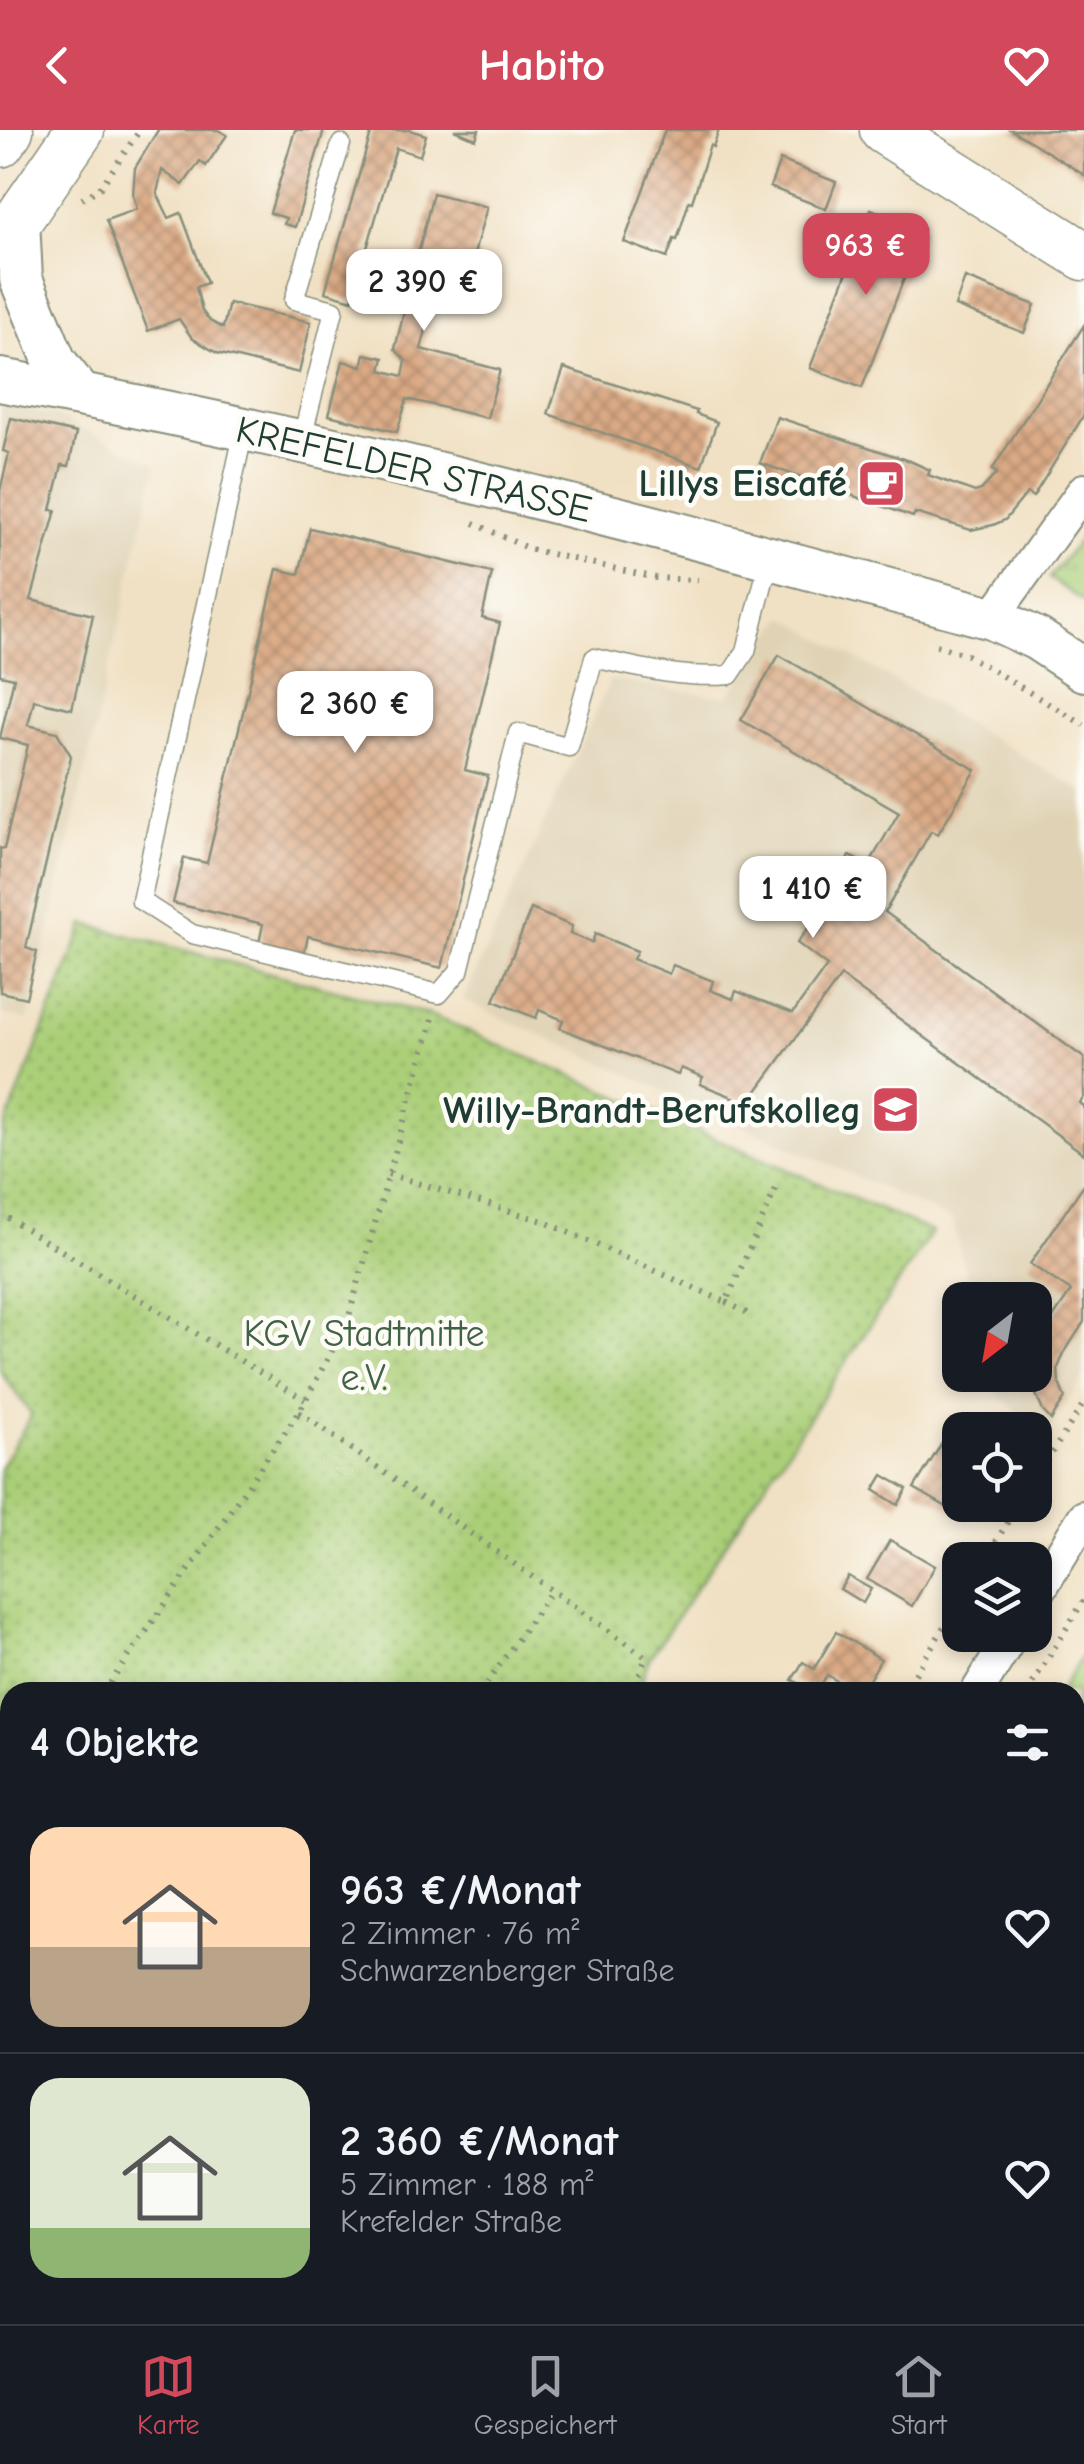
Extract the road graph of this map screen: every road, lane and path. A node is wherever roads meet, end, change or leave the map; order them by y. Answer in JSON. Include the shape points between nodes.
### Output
{"nodes":[{"id":1,"x":9,"y":130,"type":"edge"},
{"id":2,"x":80,"y":130,"type":"edge"},
{"id":3,"x":884,"y":130,"type":"edge"},
{"id":4,"x":0,"y":143,"type":"edge"},
{"id":5,"x":341,"y":144,"type":"dead end"},
{"id":6,"x":9,"y":233,"type":"edge"},
{"id":7,"x":1084,"y":256,"type":"edge"},
{"id":8,"x":0,"y":380,"type":"edge"},
{"id":9,"x":80,"y":394,"type":"junction"},
{"id":10,"x":244,"y":429,"type":"junction"},
{"id":11,"x":300,"y":442,"type":"junction"},
{"id":12,"x":1084,"y":490,"type":"edge"},
{"id":13,"x":469,"y":521,"type":"dead end"},
{"id":14,"x":770,"y":557,"type":"junction"},
{"id":15,"x":703,"y":580,"type":"dead end"},
{"id":16,"x":992,"y":618,"type":"junction"},
{"id":17,"x":919,"y":640,"type":"dead end"},
{"id":18,"x":1084,"y":670,"type":"edge"},
{"id":19,"x":1084,"y":725,"type":"edge"},
{"id":20,"x":439,"y":994,"type":"junction"},
{"id":21,"x":388,"y":1174,"type":"junction"},
{"id":22,"x":778,"y":1186,"type":"dead end"},
{"id":23,"x":8,"y":1218,"type":"dead end"},
{"id":24,"x":726,"y":1302,"type":"junction"},
{"id":25,"x":753,"y":1316,"type":"dead end"},
{"id":26,"x":306,"y":1400,"type":"junction"},
{"id":27,"x":1084,"y":1402,"type":"edge"},
{"id":28,"x":299,"y":1412,"type":"junction"},
{"id":29,"x":1052,"y":1452,"type":"edge"},
{"id":30,"x":1084,"y":1517,"type":"edge"},
{"id":31,"x":1052,"y":1569,"type":"edge"},
{"id":32,"x":552,"y":1590,"type":"junction"},
{"id":33,"x":1084,"y":1600,"type":"edge"},
{"id":34,"x":942,"y":1630,"type":"edge"},
{"id":35,"x":1002,"y":1652,"type":"edge"},
{"id":36,"x":111,"y":1682,"type":"edge"},
{"id":37,"x":488,"y":1682,"type":"edge"},
{"id":38,"x":637,"y":1682,"type":"edge"},
{"id":39,"x":910,"y":1682,"type":"edge"},
{"id":40,"x":983,"y":1682,"type":"edge"},
{"id":41,"x":1034,"y":1682,"type":"edge"}],
"edges":[{"from":1,"to":4,"type":"main road"},
{"from":2,"to":6,"type":"main road"},
{"from":3,"to":7,"type":"main road"},
{"from":5,"to":11,"type":"lane","via":[[294,300],[334,310]]},
{"from":6,"to":9,"type":"street","via":[[55,362]]},
{"from":8,"to":9,"type":"street","name":"KREFELDER STRASSE"},
{"from":9,"to":10,"type":"street","name":"KREFELDER STRASSE"},
{"from":10,"to":11,"type":"street","name":"KREFELDER STRASSE"},
{"from":10,"to":20,"type":"lane","via":[[140,901],[192,934]]},
{"from":11,"to":14,"type":"street","name":"KREFELDER STRASSE"},
{"from":12,"to":16,"type":"street"},
{"from":13,"to":15,"type":"path","via":[[529,549],[656,578]]},
{"from":14,"to":16,"type":"street","name":"KREFELDER STRASSE"},
{"from":14,"to":20,"type":"lane","via":[[746,651],[730,675],[652,671],[594,658],[569,747],[518,733],[459,971]]},
{"from":16,"to":18,"type":"street","name":"KREFELDER STRASSE"},
{"from":17,"to":19,"type":"path","via":[[966,655]]},
{"from":20,"to":21,"type":"path"},
{"from":21,"to":24,"type":"path","via":[[543,1221]]},
{"from":21,"to":26,"type":"path","via":[[347,1323]]},
{"from":22,"to":24,"type":"path"},
{"from":23,"to":26,"type":"path"},
{"from":24,"to":25,"type":"path"},
{"from":26,"to":28,"type":"path"},
{"from":27,"to":29,"type":"path"},
{"from":28,"to":32,"type":"path"},
{"from":28,"to":36,"type":"path"},
{"from":30,"to":31,"type":"street"},
{"from":32,"to":37,"type":"path"},
{"from":32,"to":38,"type":"path","via":[[646,1657]]},
{"from":33,"to":41,"type":"path"},
{"from":34,"to":39,"type":"path"},
{"from":35,"to":40,"type":"street"}]}
